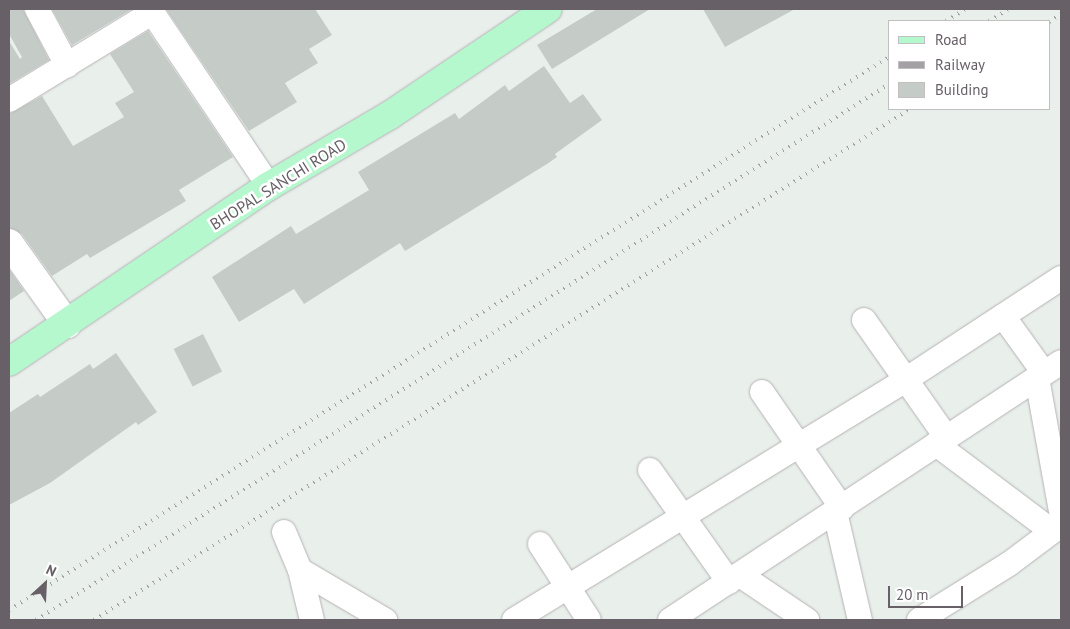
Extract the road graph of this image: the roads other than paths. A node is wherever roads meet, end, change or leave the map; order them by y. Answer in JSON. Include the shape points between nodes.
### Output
{"nodes":[{"id":1,"x":37,"y":9,"type":"edge"},
{"id":2,"x":548,"y":9,"type":"edge"},
{"id":3,"x":151,"y":10,"type":"edge"},
{"id":4,"x":67,"y":65,"type":"junction"},
{"id":5,"x":9,"y":100,"type":"edge"},
{"id":6,"x":269,"y":186,"type":"junction"},
{"id":7,"x":9,"y":243,"type":"edge"},
{"id":8,"x":1061,"y":278,"type":"edge"},
{"id":9,"x":1003,"y":316,"type":"junction"},
{"id":10,"x":864,"y":320,"type":"dead end"},
{"id":11,"x":67,"y":324,"type":"junction"},
{"id":12,"x":9,"y":362,"type":"edge"},
{"id":13,"x":1047,"y":371,"type":"edge"},
{"id":14,"x":907,"y":379,"type":"junction"},
{"id":15,"x":762,"y":392,"type":"dead end"},
{"id":16,"x":942,"y":441,"type":"junction"},
{"id":17,"x":798,"y":446,"type":"junction"},
{"id":18,"x":650,"y":470,"type":"dead end"},
{"id":19,"x":839,"y":510,"type":"junction"},
{"id":20,"x":684,"y":517,"type":"junction"},
{"id":21,"x":1058,"y":523,"type":"edge"},
{"id":22,"x":284,"y":532,"type":"dead end"},
{"id":23,"x":540,"y":544,"type":"dead end"},
{"id":24,"x":300,"y":570,"type":"junction"},
{"id":25,"x":735,"y":579,"type":"junction"},
{"id":26,"x":569,"y":587,"type":"junction"},
{"id":27,"x":312,"y":620,"type":"edge"},
{"id":28,"x":385,"y":620,"type":"edge"},
{"id":29,"x":514,"y":620,"type":"edge"},
{"id":30,"x":589,"y":620,"type":"edge"},
{"id":31,"x":670,"y":620,"type":"edge"},
{"id":32,"x":807,"y":620,"type":"edge"},
{"id":33,"x":860,"y":620,"type":"edge"},
{"id":34,"x":919,"y":620,"type":"edge"}],
"edges":[{"from":1,"to":4,"type":"street"},
{"from":2,"to":6,"type":"main road","name":"BHOPAL SANCHI ROAD","via":[[390,115]]},
{"from":3,"to":4,"type":"street"},
{"from":3,"to":6,"type":"street"},
{"from":4,"to":5,"type":"street"},
{"from":6,"to":11,"type":"main road","name":"BHOPAL SANCHI ROAD"},
{"from":7,"to":11,"type":"street"},
{"from":8,"to":9,"type":"street"},
{"from":9,"to":13,"type":"street"},
{"from":9,"to":14,"type":"street"},
{"from":10,"to":14,"type":"street"},
{"from":11,"to":12,"type":"main road","name":"BHOPAL SANCHI ROAD"},
{"from":13,"to":16,"type":"street"},
{"from":13,"to":21,"type":"street"},
{"from":14,"to":16,"type":"street"},
{"from":14,"to":17,"type":"street"},
{"from":15,"to":17,"type":"street"},
{"from":16,"to":19,"type":"street"},
{"from":16,"to":21,"type":"street"},
{"from":17,"to":19,"type":"street"},
{"from":17,"to":20,"type":"street"},
{"from":18,"to":20,"type":"street"},
{"from":19,"to":25,"type":"street"},
{"from":19,"to":33,"type":"street"},
{"from":20,"to":25,"type":"street"},
{"from":20,"to":26,"type":"street"},
{"from":21,"to":34,"type":"street","via":[[1009,564]]},
{"from":22,"to":24,"type":"street"},
{"from":23,"to":26,"type":"street"},
{"from":24,"to":27,"type":"street"},
{"from":24,"to":28,"type":"street"},
{"from":25,"to":31,"type":"street"},
{"from":25,"to":32,"type":"street"},
{"from":26,"to":29,"type":"street"},
{"from":26,"to":30,"type":"street"}]}
